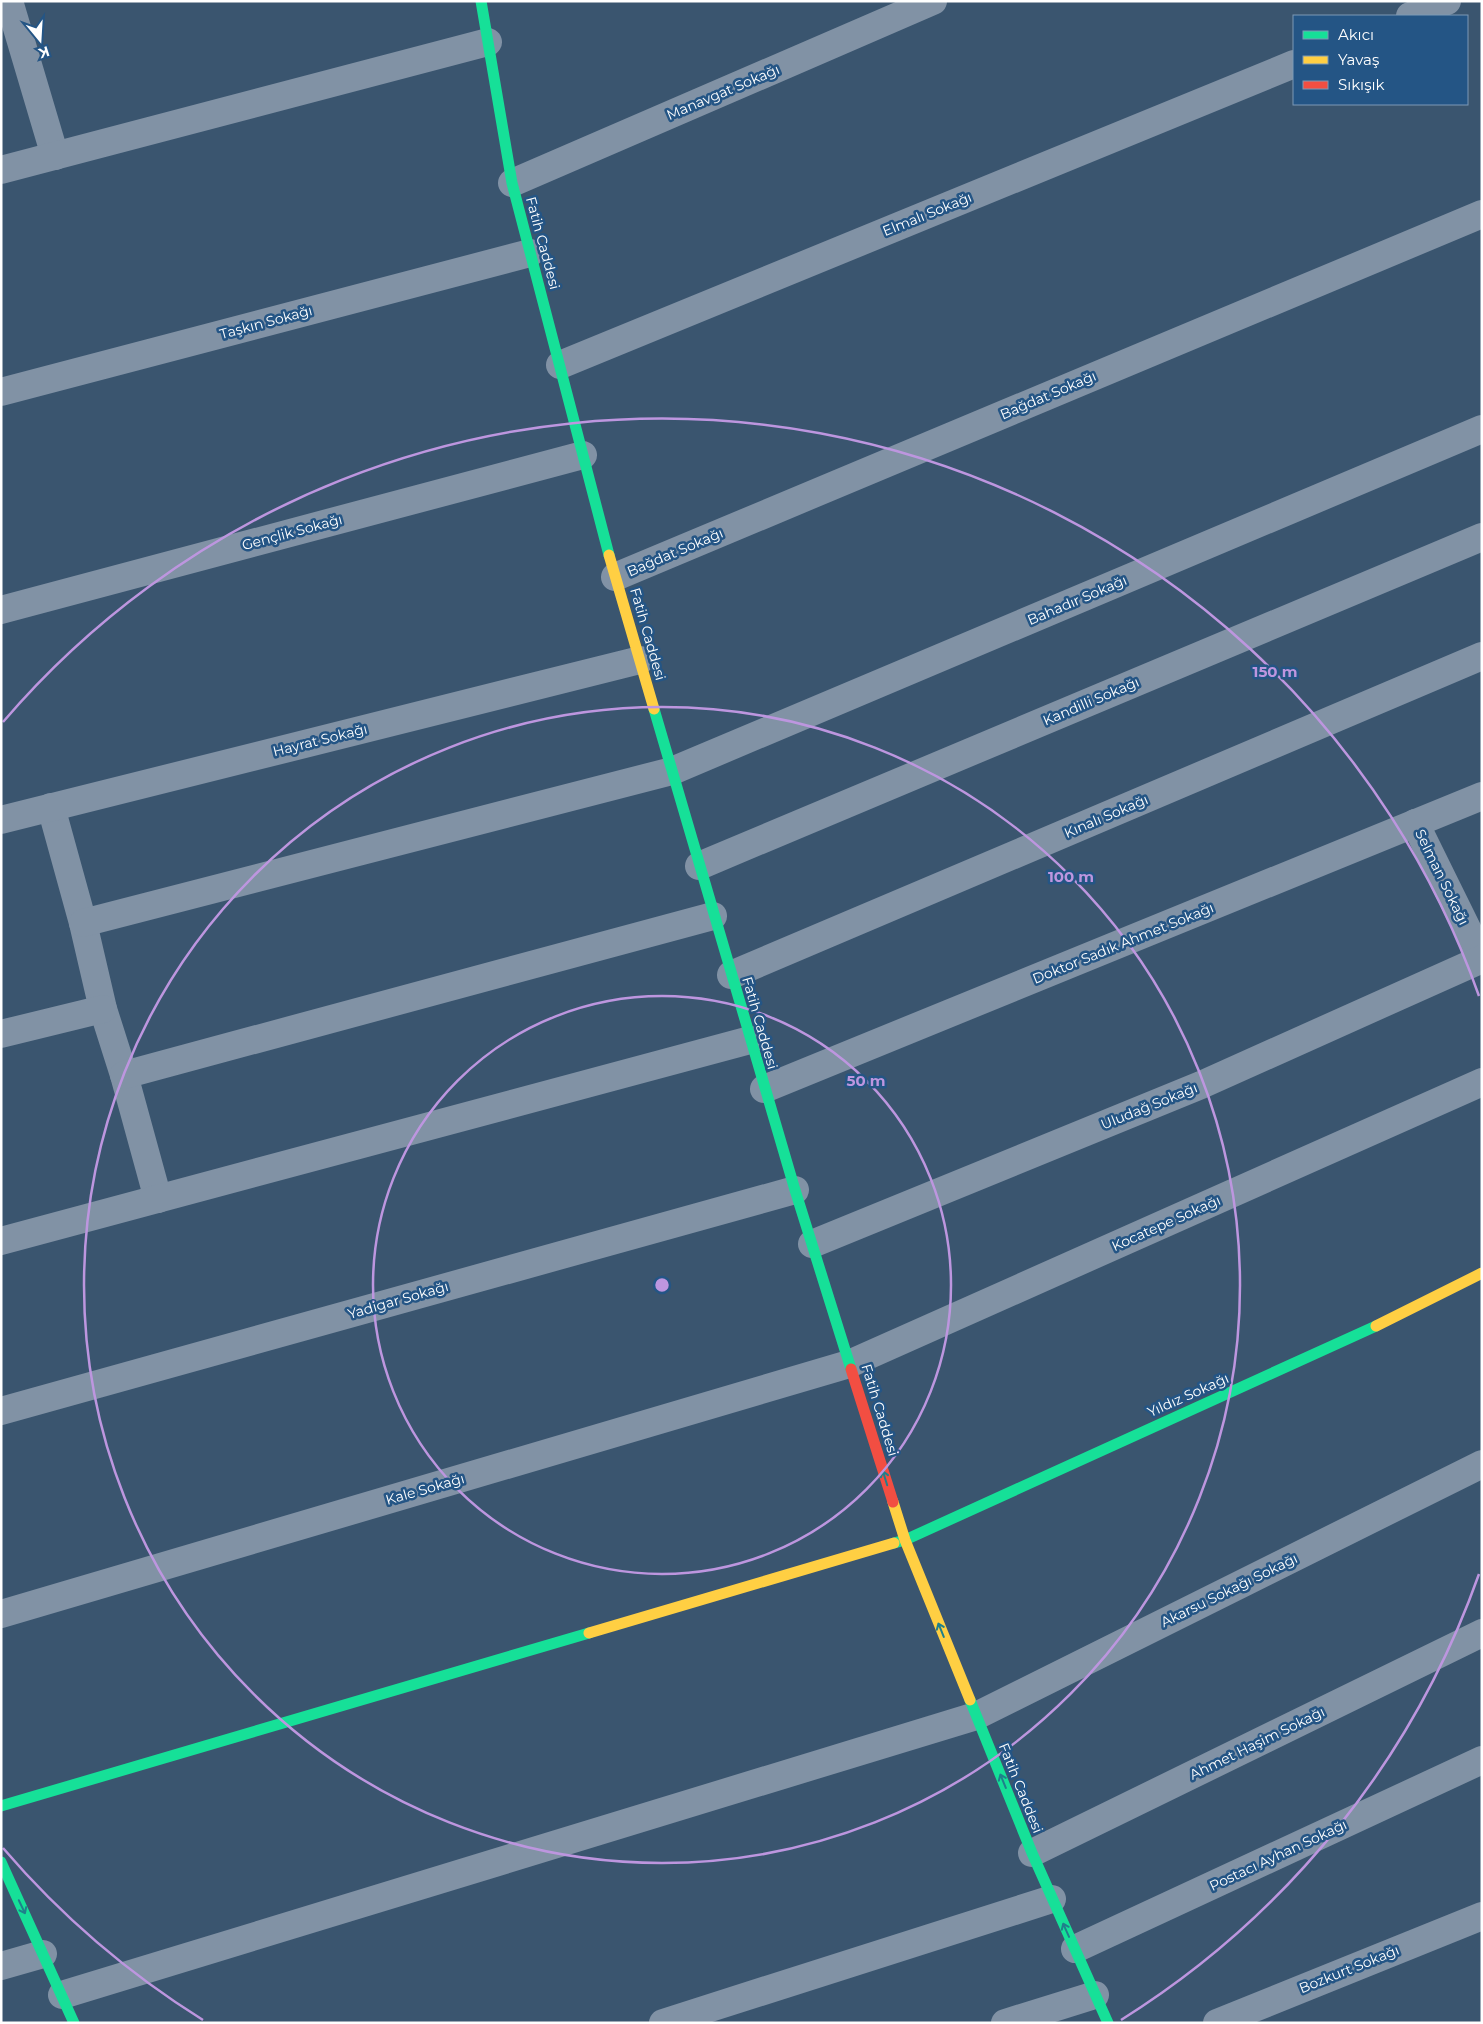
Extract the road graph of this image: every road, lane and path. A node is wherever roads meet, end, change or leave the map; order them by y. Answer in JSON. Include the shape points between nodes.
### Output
{"nodes":[{"id":1,"x":9,"y":1,"type":"edge"},
{"id":2,"x":481,"y":1,"type":"edge"},
{"id":3,"x":933,"y":1,"type":"edge"},
{"id":4,"x":1447,"y":1,"type":"edge"},
{"id":5,"x":1412,"y":15,"type":"edge"},
{"id":6,"x":488,"y":42,"type":"junction"},
{"id":7,"x":1293,"y":64,"type":"edge"},
{"id":8,"x":55,"y":156,"type":"junction"},
{"id":9,"x":1,"y":170,"type":"edge"},
{"id":10,"x":512,"y":183,"type":"junction"},
{"id":11,"x":1482,"y":214,"type":"edge"},
{"id":12,"x":530,"y":253,"type":"junction"},
{"id":13,"x":560,"y":365,"type":"junction"},
{"id":14,"x":1,"y":392,"type":"edge"},
{"id":15,"x":1482,"y":429,"type":"edge"},
{"id":16,"x":583,"y":455,"type":"junction"},
{"id":17,"x":1482,"y":537,"type":"edge"},
{"id":18,"x":615,"y":577,"type":"junction"},
{"id":19,"x":1,"y":610,"type":"edge"},
{"id":20,"x":1482,"y":656,"type":"edge"},
{"id":21,"x":640,"y":660,"type":"junction"},
{"id":22,"x":672,"y":771,"type":"junction"},
{"id":23,"x":1482,"y":796,"type":"edge"},
{"id":24,"x":51,"y":807,"type":"junction"},
{"id":25,"x":1,"y":820,"type":"edge"},
{"id":26,"x":1415,"y":823,"type":"junction"},
{"id":27,"x":699,"y":866,"type":"junction"},
{"id":28,"x":714,"y":916,"type":"junction"},
{"id":29,"x":83,"y":923,"type":"junction"},
{"id":30,"x":1482,"y":959,"type":"edge"},
{"id":31,"x":731,"y":976,"type":"junction"},
{"id":32,"x":103,"y":1009,"type":"junction"},
{"id":33,"x":1,"y":1034,"type":"edge"},
{"id":34,"x":750,"y":1040,"type":"junction"},
{"id":35,"x":124,"y":1075,"type":"junction"},
{"id":36,"x":1482,"y":1082,"type":"edge"},
{"id":37,"x":764,"y":1089,"type":"junction"},
{"id":38,"x":795,"y":1190,"type":"junction"},
{"id":39,"x":158,"y":1199,"type":"junction"},
{"id":40,"x":1,"y":1240,"type":"edge"},
{"id":41,"x":812,"y":1244,"type":"junction"},
{"id":42,"x":1482,"y":1273,"type":"edge"},
{"id":43,"x":849,"y":1364,"type":"junction"},
{"id":44,"x":1,"y":1411,"type":"edge"},
{"id":45,"x":1482,"y":1464,"type":"edge"},
{"id":46,"x":905,"y":1540,"type":"junction"},
{"id":47,"x":1,"y":1614,"type":"edge"},
{"id":48,"x":1482,"y":1633,"type":"edge"},
{"id":49,"x":976,"y":1716,"type":"junction"},
{"id":50,"x":1482,"y":1760,"type":"edge"},
{"id":51,"x":1,"y":1806,"type":"edge"},
{"id":52,"x":1032,"y":1853,"type":"junction"},
{"id":53,"x":1,"y":1862,"type":"edge"},
{"id":54,"x":1052,"y":1898,"type":"junction"},
{"id":55,"x":1482,"y":1916,"type":"edge"},
{"id":56,"x":1075,"y":1949,"type":"junction"},
{"id":57,"x":43,"y":1954,"type":"junction"},
{"id":58,"x":1,"y":1966,"type":"edge"},
{"id":59,"x":62,"y":1995,"type":"junction"},
{"id":60,"x":1095,"y":1995,"type":"junction"},
{"id":61,"x":74,"y":2023,"type":"edge"},
{"id":62,"x":663,"y":2023,"type":"edge"},
{"id":63,"x":1005,"y":2023,"type":"edge"},
{"id":64,"x":1108,"y":2023,"type":"edge"},
{"id":65,"x":1217,"y":2023,"type":"edge"}],
"edges":[{"from":1,"to":8,"type":"street"},
{"from":2,"to":6,"type":"main road","name":"Fatih Caddesi"},
{"from":3,"to":10,"type":"street","name":"Manavgat Sokağı"},
{"from":4,"to":5,"type":"street"},
{"from":6,"to":8,"type":"street"},
{"from":6,"to":10,"type":"main road","name":"Fatih Caddesi"},
{"from":7,"to":13,"type":"street","name":"Elmalı Sokağı"},
{"from":8,"to":9,"type":"street"},
{"from":10,"to":12,"type":"main road","name":"Fatih Caddesi"},
{"from":11,"to":18,"type":"street","name":"Bağdat Sokağı"},
{"from":12,"to":13,"type":"main road","name":"Fatih Caddesi"},
{"from":12,"to":14,"type":"street","name":"Taşkın Sokağı"},
{"from":13,"to":16,"type":"main road","name":"Fatih Caddesi"},
{"from":15,"to":22,"type":"street","name":"Bahadır Sokağı"},
{"from":16,"to":18,"type":"main road","name":"Fatih Caddesi"},
{"from":16,"to":19,"type":"street","name":"Gençlik Sokağı"},
{"from":17,"to":27,"type":"street","name":"Kandilli Sokağı"},
{"from":18,"to":21,"type":"main road","name":"Fatih Caddesi"},
{"from":20,"to":31,"type":"street","name":"Kınalı Sokağı"},
{"from":21,"to":22,"type":"main road","name":"Fatih Caddesi"},
{"from":21,"to":24,"type":"street","name":"Hayrat Sokağı"},
{"from":22,"to":27,"type":"main road","name":"Fatih Caddesi"},
{"from":22,"to":29,"type":"street","name":"Bahadır Sokağı"},
{"from":23,"to":26,"type":"street","name":"Doktor Sadık Ahmet Sokağı"},
{"from":24,"to":25,"type":"street","name":"Hayrat Sokağı"},
{"from":24,"to":29,"type":"street"},
{"from":26,"to":30,"type":"street","name":"Selman Sokağı"},
{"from":26,"to":37,"type":"street","name":"Doktor Sadık Ahmet Sokağı"},
{"from":27,"to":28,"type":"main road","name":"Fatih Caddesi"},
{"from":28,"to":31,"type":"main road","name":"Fatih Caddesi"},
{"from":28,"to":35,"type":"street"},
{"from":29,"to":32,"type":"street"},
{"from":30,"to":41,"type":"street","name":"Uludağ Sokağı","via":[[1201,1085]]},
{"from":31,"to":34,"type":"main road","name":"Fatih Caddesi"},
{"from":32,"to":33,"type":"street"},
{"from":32,"to":35,"type":"street"},
{"from":34,"to":37,"type":"main road","name":"Fatih Caddesi"},
{"from":34,"to":39,"type":"street"},
{"from":35,"to":39,"type":"street"},
{"from":36,"to":43,"type":"street","name":"Kocatepe Sokağı"},
{"from":37,"to":38,"type":"main road","name":"Fatih Caddesi"},
{"from":38,"to":41,"type":"main road","name":"Fatih Caddesi"},
{"from":38,"to":44,"type":"street","name":"Yadigar Sokağı"},
{"from":39,"to":40,"type":"street"},
{"from":41,"to":43,"type":"main road","name":"Fatih Caddesi"},
{"from":42,"to":46,"type":"main road","name":"Yıldız Sokağı","via":[[1411,1310]]},
{"from":46,"to":43,"type":"main road","name":"Fatih Caddesi","one_way":true},
{"from":43,"to":47,"type":"street","name":"Kale Sokağı"},
{"from":45,"to":49,"type":"street","name":"Akarsu Sokağı Sokağı"},
{"from":49,"to":46,"type":"main road","name":"Fatih Caddesi","one_way":true},
{"from":46,"to":51,"type":"main road","name":"Yıldız Sokağı"},
{"from":48,"to":52,"type":"street","name":"Ahmet Haşim Sokağı"},
{"from":52,"to":49,"type":"main road","name":"Fatih Caddesi","one_way":true},
{"from":49,"to":59,"type":"street","name":"Akarsu Sokağı Sokağı"},
{"from":50,"to":56,"type":"street","name":"Postacı Ayhan Sokağı"},
{"from":52,"to":54,"type":"main road","name":"Fatih Caddesi"},
{"from":53,"to":57,"type":"main road","one_way":true},
{"from":56,"to":54,"type":"main road","name":"Fatih Caddesi","one_way":true},
{"from":54,"to":62,"type":"street"},
{"from":55,"to":65,"type":"street","name":"Bozkurt Sokağı"},
{"from":56,"to":60,"type":"main road","name":"Fatih Caddesi"},
{"from":57,"to":58,"type":"street"},
{"from":57,"to":59,"type":"main road"},
{"from":59,"to":61,"type":"main road"},
{"from":60,"to":63,"type":"street"},
{"from":60,"to":64,"type":"main road","name":"Fatih Caddesi"}]}
